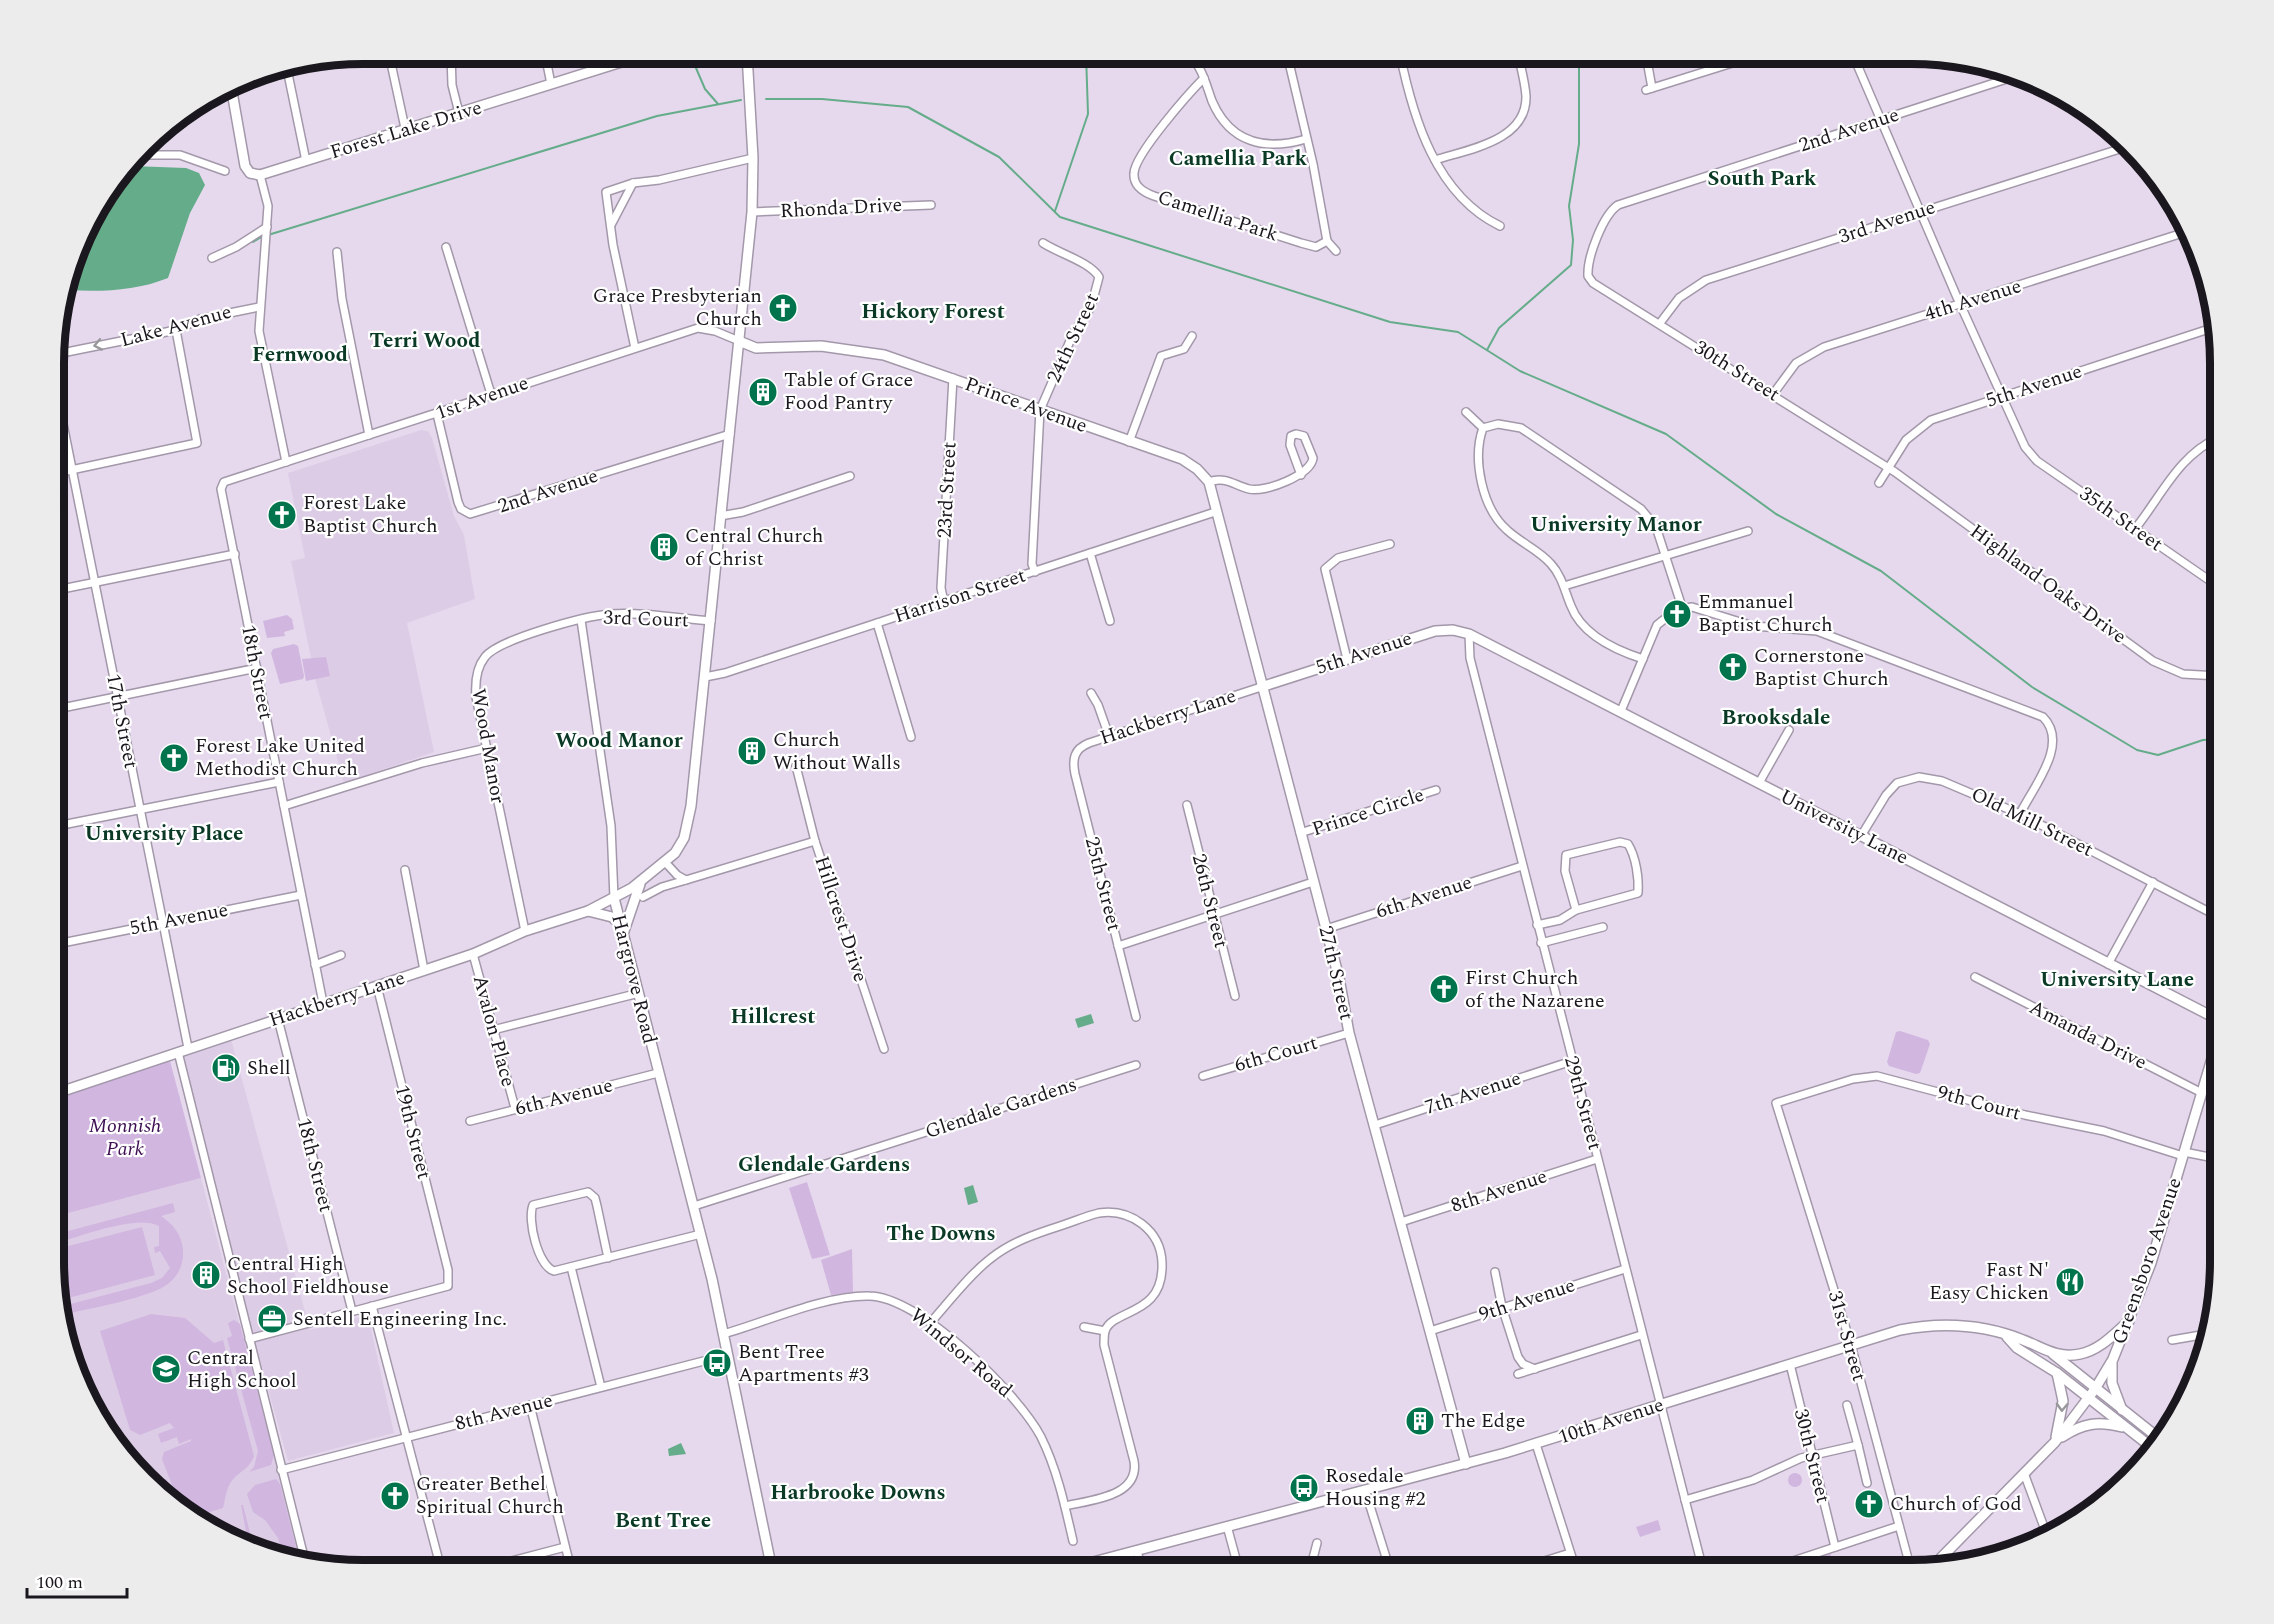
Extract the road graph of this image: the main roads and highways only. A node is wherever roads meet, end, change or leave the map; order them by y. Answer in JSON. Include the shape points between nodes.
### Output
{"nodes":[{"id":1,"x":615,"y":64,"type":"edge"},
{"id":2,"x":748,"y":64,"type":"edge"},
{"id":3,"x":232,"y":94,"type":"edge"},
{"id":4,"x":740,"y":341,"type":"junction"},
{"id":5,"x":1209,"y":482,"type":"joint"},
{"id":6,"x":1469,"y":634,"type":"joint"},
{"id":7,"x":1261,"y":687,"type":"junction"},
{"id":8,"x":643,"y":880,"type":"junction"},
{"id":9,"x":614,"y":898,"type":"junction"},
{"id":10,"x":588,"y":911,"type":"junction"},
{"id":11,"x":624,"y":931,"type":"junction"},
{"id":12,"x":2210,"y":1015,"type":"edge"},
{"id":13,"x":2210,"y":1066,"type":"edge"},
{"id":14,"x":64,"y":1091,"type":"edge"},
{"id":15,"x":2129,"y":1321,"type":"junction"},
{"id":16,"x":2007,"y":1336,"type":"junction"},
{"id":17,"x":2051,"y":1353,"type":"junction"},
{"id":18,"x":2113,"y":1359,"type":"junction"},
{"id":19,"x":2057,"y":1373,"type":"junction"},
{"id":20,"x":2095,"y":1389,"type":"junction"},
{"id":21,"x":2088,"y":1399,"type":"junction"},
{"id":22,"x":2123,"y":1412,"type":"junction"},
{"id":23,"x":2124,"y":1428,"type":"junction"},
{"id":24,"x":2154,"y":1435,"type":"edge"},
{"id":25,"x":2055,"y":1442,"type":"junction"},
{"id":26,"x":2147,"y":1444,"type":"edge"},
{"id":27,"x":1466,"y":1464,"type":"junction"},
{"id":28,"x":1941,"y":1558,"type":"edge"},
{"id":29,"x":770,"y":1560,"type":"edge"},
{"id":30,"x":1102,"y":1560,"type":"edge"}],
"edges":[{"from":1,"to":3,"type":"main road","name":"Forest Lake Drive","via":[[260,175],[250,173],[245,166]]},
{"from":2,"to":4,"type":"main road","name":"Hargrove Road","via":[[752,212]]},
{"from":4,"to":5,"type":"main road","name":"Prince Avenue","via":[[756,348],[821,346],[884,355],[1182,459]]},
{"from":4,"to":8,"type":"main road","name":"Hargrove Road","via":[[689,822],[680,846]]},
{"from":5,"to":7,"type":"main road","name":"27th Street"},
{"from":6,"to":7,"type":"main road","name":"5th Avenue","via":[[1435,630]]},
{"from":6,"to":12,"type":"main road","name":"University Lane"},
{"from":7,"to":27,"type":"main road","name":"27th Street","via":[[1339,978],[1349,1033]]},
{"from":8,"to":9,"type":"main road","name":"Hargrove Road"},
{"from":8,"to":11,"type":"main road"},
{"from":9,"to":10,"type":"main road","name":"Hackberry Lane"},
{"from":9,"to":11,"type":"main road","name":"Hargrove Road"},
{"from":10,"to":11,"type":"main road","via":[[612,917]]},
{"from":10,"to":14,"type":"main road","name":"Hackberry Lane","via":[[525,931],[473,954]]},
{"from":11,"to":29,"type":"main road","name":"Hargrove Road","via":[[701,1234]]},
{"from":13,"to":15,"type":"main road","name":"Greensboro Avenue"},
{"from":15,"to":17,"type":"main road","via":[[2086,1353]]},
{"from":15,"to":18,"type":"main road","name":"Greensboro Avenue"},
{"from":16,"to":17,"type":"main road","name":"10th Avenue"},
{"from":16,"to":19,"type":"main road","via":[[2017,1348]]},
{"from":16,"to":27,"type":"main road","name":"10th Avenue","via":[[1971,1326],[1931,1325],[1900,1330]]},
{"from":17,"to":20,"type":"main road"},
{"from":18,"to":20,"type":"main road","name":"Greensboro Avenue"},
{"from":18,"to":22,"type":"main road","via":[[2112,1383]]},
{"from":19,"to":21,"type":"main road"},
{"from":19,"to":25,"type":"main road","one_way":true,"via":[[2063,1401]]},
{"from":20,"to":21,"type":"main road","name":"Greensboro Avenue"},
{"from":20,"to":22,"type":"main road"},
{"from":21,"to":23,"type":"main road"},
{"from":21,"to":25,"type":"main road","name":"Greensboro Avenue"},
{"from":22,"to":24,"type":"main road"},
{"from":23,"to":25,"type":"main road","via":[[2100,1422],[2089,1424]]},
{"from":23,"to":26,"type":"main road"},
{"from":25,"to":28,"type":"main road","name":"Greensboro Avenue"},
{"from":27,"to":30,"type":"main road","name":"10th Avenue"}]}
